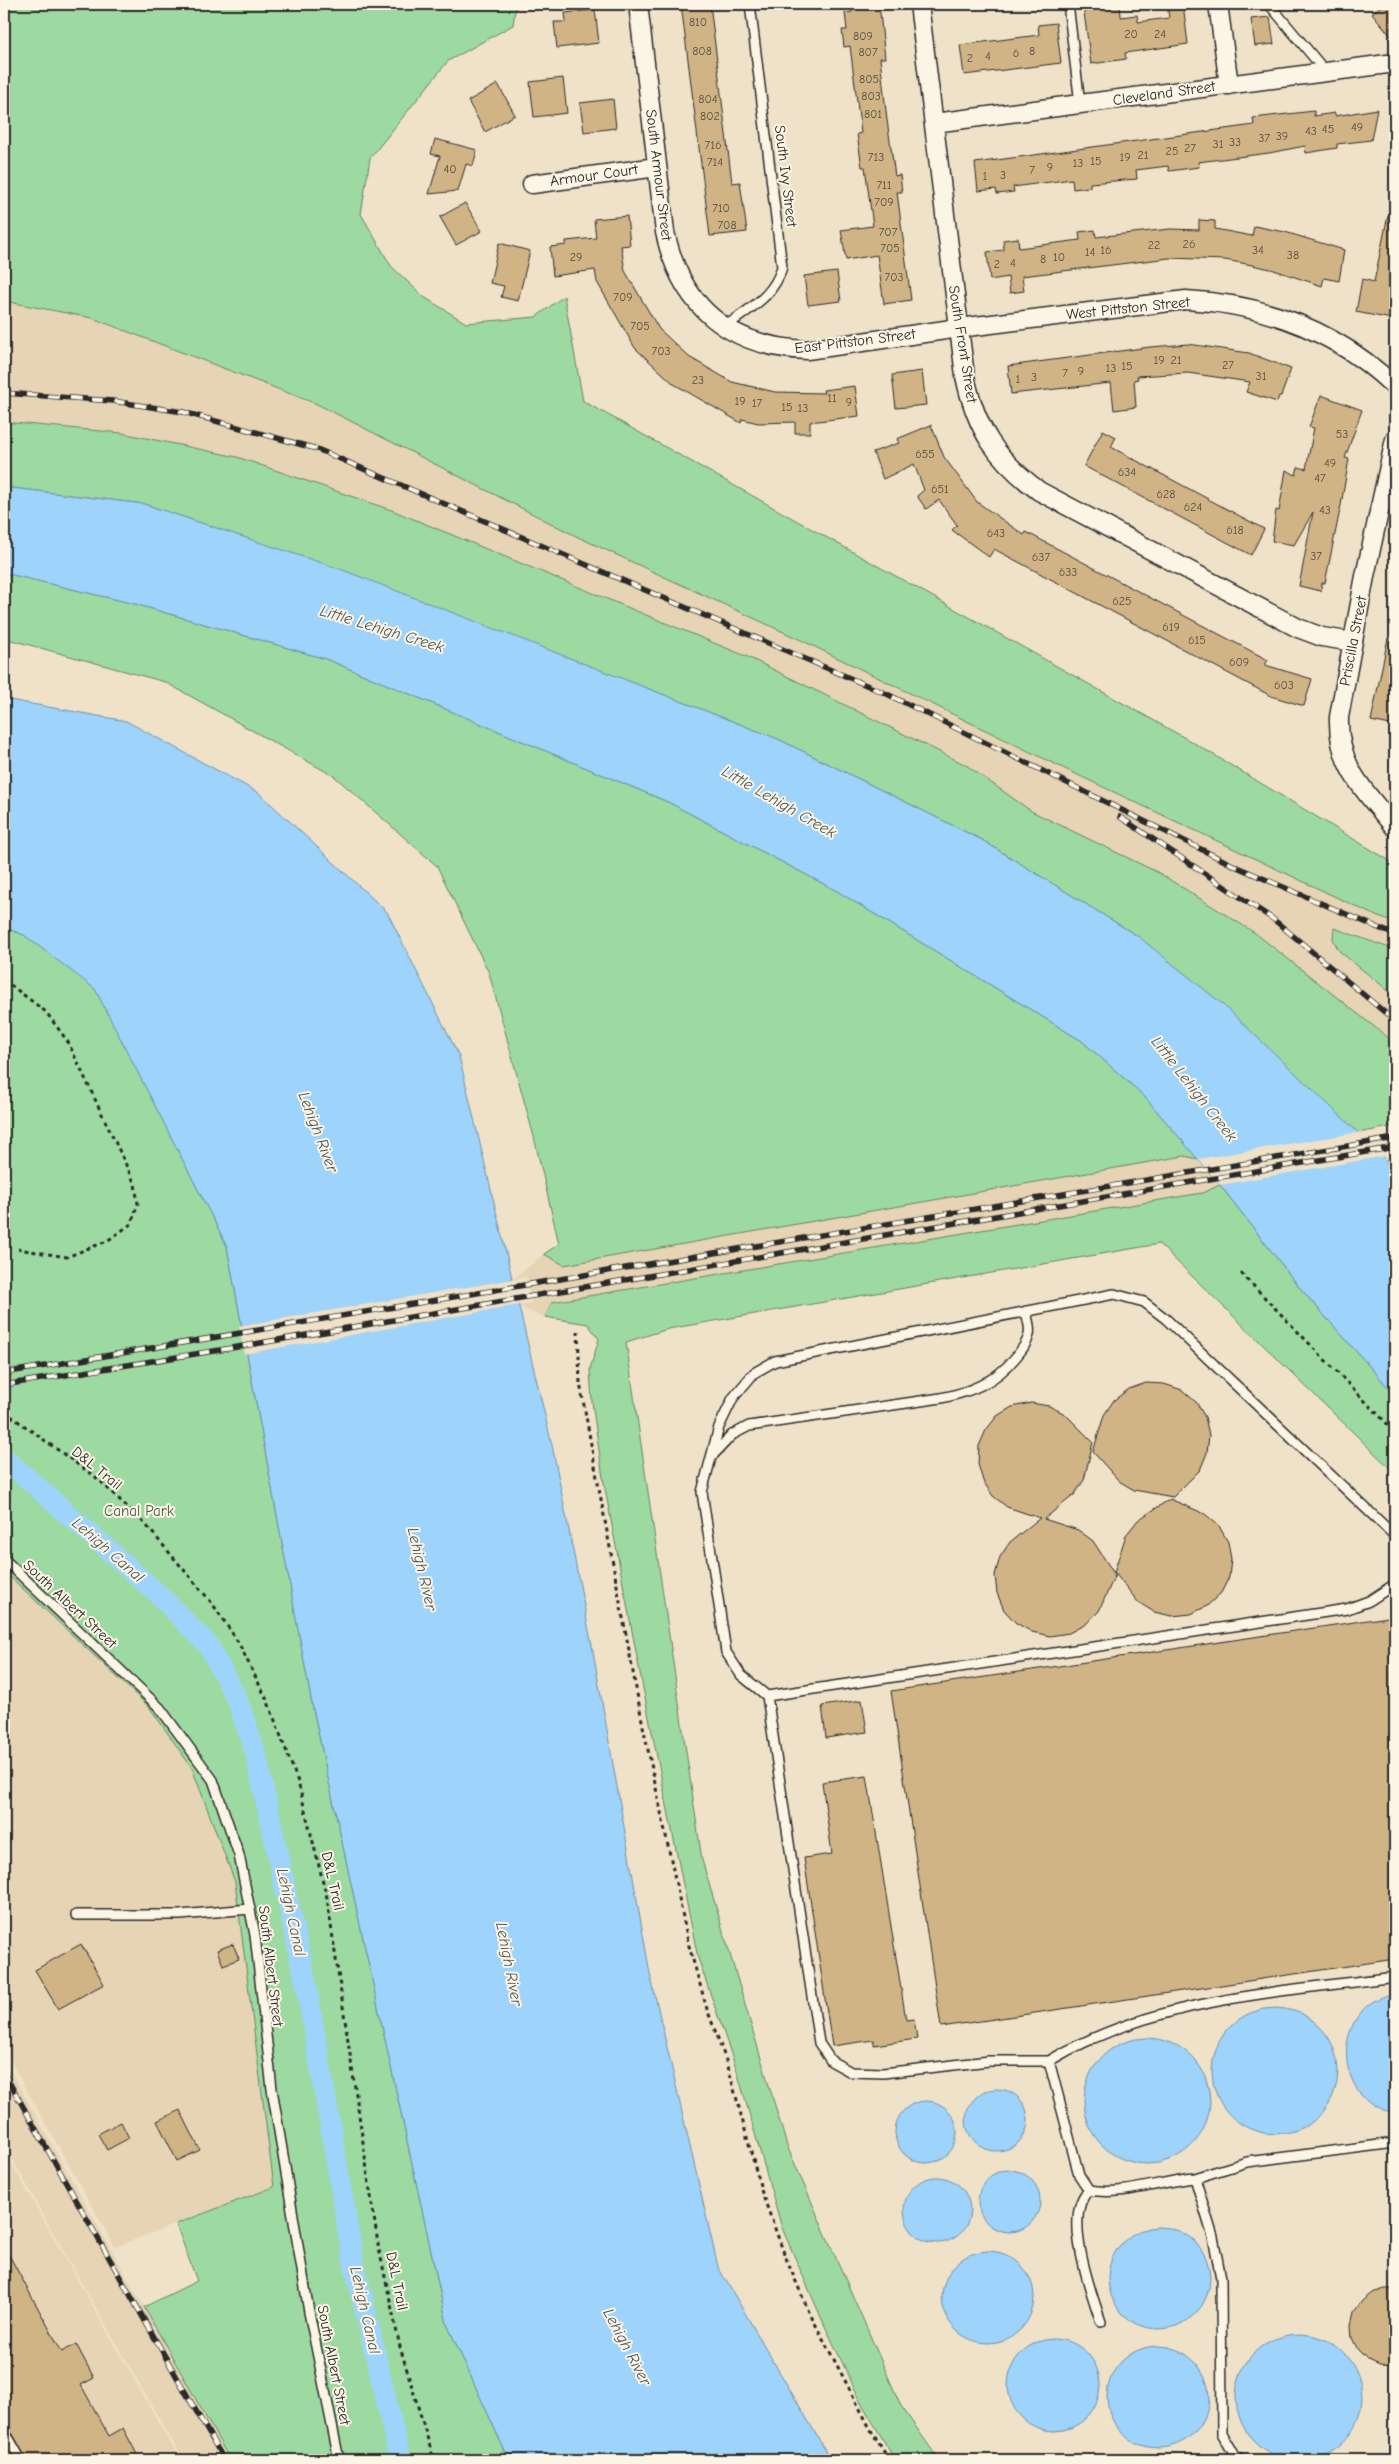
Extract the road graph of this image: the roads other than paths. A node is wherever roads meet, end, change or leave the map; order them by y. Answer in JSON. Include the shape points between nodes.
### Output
{"nodes":[{"id":1,"x":638,"y":4,"type":"edge"},
{"id":2,"x":750,"y":4,"type":"edge"},
{"id":3,"x":919,"y":4,"type":"edge"},
{"id":4,"x":1068,"y":4,"type":"edge"},
{"id":5,"x":1218,"y":4,"type":"edge"},
{"id":6,"x":1269,"y":4,"type":"edge"},
{"id":7,"x":1395,"y":62,"type":"edge"},
{"id":8,"x":1326,"y":72,"type":"junction"},
{"id":9,"x":1229,"y":85,"type":"junction"},
{"id":10,"x":1080,"y":104,"type":"junction"},
{"id":11,"x":934,"y":124,"type":"junction"},
{"id":12,"x":657,"y":167,"type":"junction"},
{"id":13,"x":532,"y":184,"type":"dead end"},
{"id":14,"x":724,"y":327,"type":"junction"},
{"id":15,"x":960,"y":328,"type":"junction"},
{"id":16,"x":1395,"y":387,"type":"edge"},
{"id":17,"x":1395,"y":439,"type":"edge"},
{"id":18,"x":1352,"y":642,"type":"junction"},
{"id":19,"x":1395,"y":828,"type":"edge"},
{"id":20,"x":1026,"y":1311,"type":"junction"},
{"id":21,"x":711,"y":1457,"type":"junction"},
{"id":22,"x":1395,"y":1536,"type":"edge"},
{"id":23,"x":4,"y":1559,"type":"edge"},
{"id":24,"x":1395,"y":1584,"type":"edge"},
{"id":25,"x":767,"y":1696,"type":"junction"},
{"id":26,"x":250,"y":1909,"type":"junction"},
{"id":27,"x":76,"y":1914,"type":"dead end"},
{"id":28,"x":1395,"y":1977,"type":"edge"},
{"id":29,"x":1048,"y":2061,"type":"junction"},
{"id":30,"x":1395,"y":2143,"type":"edge"},
{"id":31,"x":1195,"y":2178,"type":"junction"},
{"id":32,"x":1089,"y":2190,"type":"junction"},
{"id":33,"x":1101,"y":2322,"type":"dead end"},
{"id":34,"x":4,"y":2430,"type":"edge"},
{"id":35,"x":21,"y":2460,"type":"edge"},
{"id":36,"x":339,"y":2460,"type":"edge"},
{"id":37,"x":1242,"y":2460,"type":"edge"}],
"edges":[{"from":1,"to":12,"type":"street","name":"South Armour Street"},
{"from":2,"to":14,"type":"lane","name":"South Ivy Street","via":[[782,267],[771,292]]},
{"from":3,"to":11,"type":"street","name":"South Front Street"},
{"from":4,"to":10,"type":"lane"},
{"from":5,"to":9,"type":"street"},
{"from":6,"to":8,"type":"lane"},
{"from":7,"to":8,"type":"street","name":"Cleveland Street"},
{"from":8,"to":9,"type":"street","name":"Cleveland Street"},
{"from":9,"to":10,"type":"street","name":"Cleveland Street"},
{"from":10,"to":11,"type":"street","name":"Cleveland Street"},
{"from":11,"to":15,"type":"street","name":"South Front Street"},
{"from":12,"to":13,"type":"street","name":"Armour Court"},
{"from":12,"to":14,"type":"street","name":"South Armour Street","via":[[665,232],[674,266],[702,309]]},
{"from":14,"to":15,"type":"street","name":"East Pittston Street","via":[[762,345],[807,350]]},
{"from":15,"to":16,"type":"street","name":"West Pittston Street","via":[[1186,300],[1217,302],[1258,310],[1326,336],[1362,358]]},
{"from":15,"to":18,"type":"street","name":"South Front Street","via":[[965,376],[977,419],[998,455],[1017,475],[1038,491],[1298,628],[1322,637]]},
{"from":17,"to":18,"type":"street","name":"Priscilla Street"},
{"from":18,"to":19,"type":"street","name":"Priscilla Street","via":[[1339,717],[1342,754],[1351,772]]},
{"from":20,"to":21,"type":"lane","via":[[775,1361],[754,1373],[733,1398],[719,1427]]},
{"from":20,"to":21,"type":"lane","via":[[1030,1333],[1024,1348],[1007,1368],[966,1393],[749,1426],[732,1435]]},
{"from":20,"to":22,"type":"lane","via":[[1114,1294],[1144,1302],[1166,1319]]},
{"from":21,"to":25,"type":"lane","via":[[702,1492],[726,1652],[741,1675]]},
{"from":23,"to":26,"type":"lane","name":"South Albert Street","via":[[160,1708],[213,1780],[239,1855]]},
{"from":24,"to":25,"type":"lane","via":[[1370,1601],[1347,1609]]},
{"from":25,"to":29,"type":"lane","via":[[819,2043],[831,2061],[851,2072],[883,2073],[989,2061]]},
{"from":26,"to":27,"type":"lane","via":[[180,1915]]},
{"from":26,"to":36,"type":"lane","name":"South Albert Street","via":[[272,2089],[311,2322]]},
{"from":28,"to":29,"type":"lane","via":[[1191,2007],[1092,2037]]},
{"from":29,"to":32,"type":"lane","via":[[1079,2175]]},
{"from":30,"to":31,"type":"lane","via":[[1247,2162]]},
{"from":31,"to":32,"type":"lane","via":[[1127,2190]]},
{"from":31,"to":37,"type":"lane","via":[[1213,2237],[1221,2278],[1222,2433],[1235,2456]]},
{"from":32,"to":33,"type":"lane","via":[[1082,2195],[1078,2210],[1080,2242],[1086,2279]]},
{"from":34,"to":35,"type":"lane"}]}
